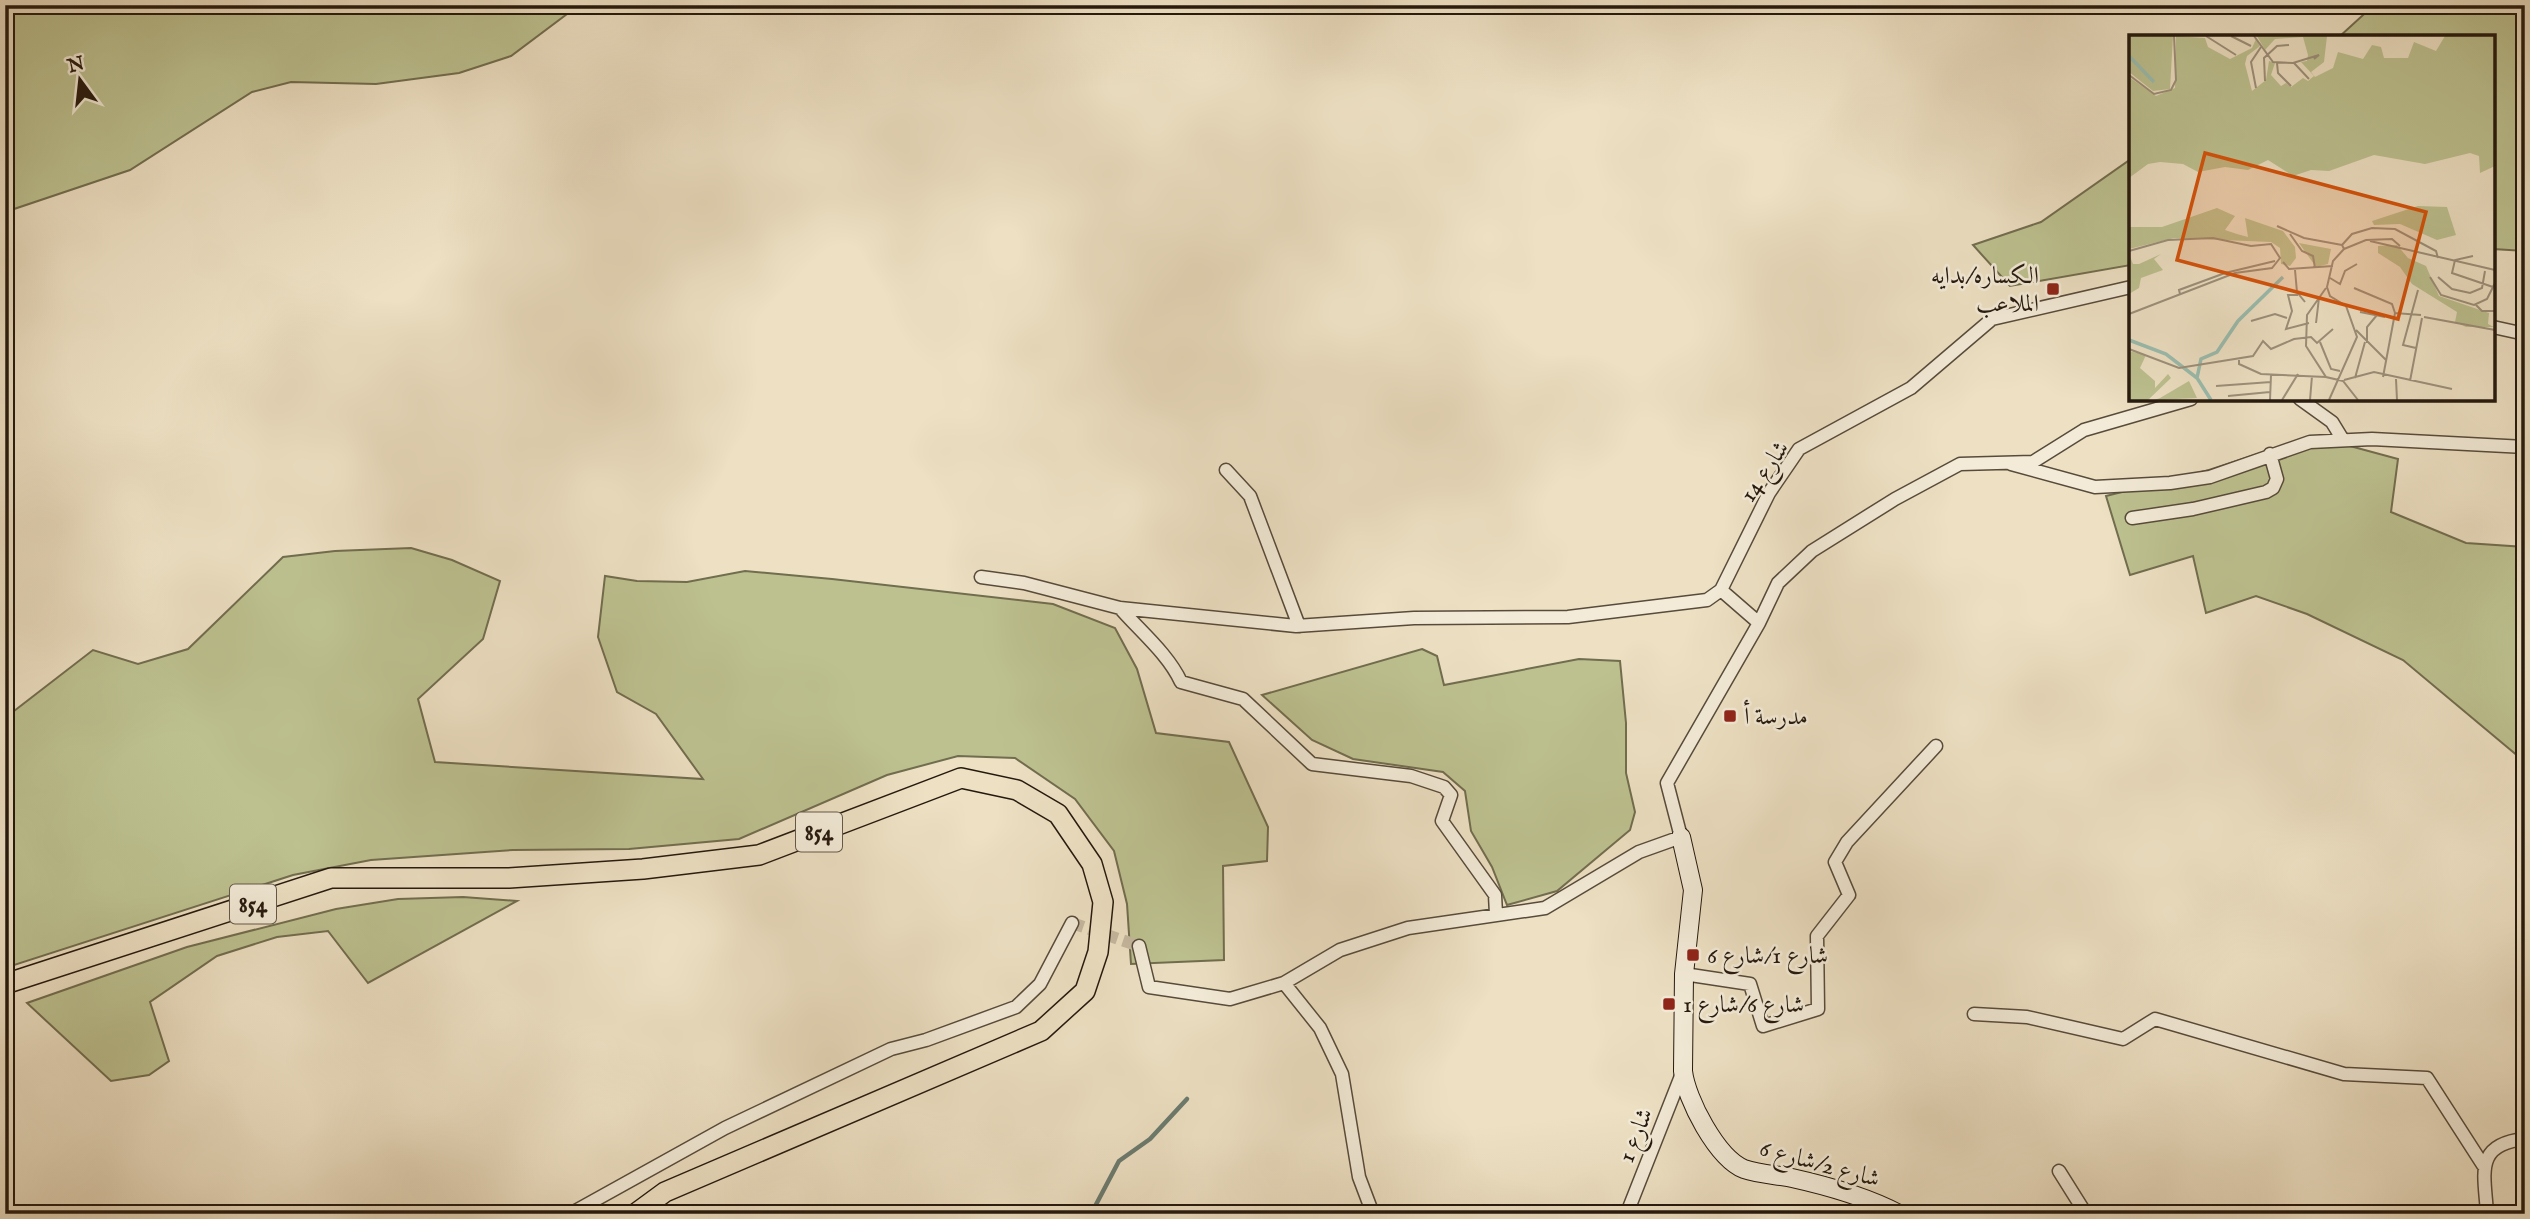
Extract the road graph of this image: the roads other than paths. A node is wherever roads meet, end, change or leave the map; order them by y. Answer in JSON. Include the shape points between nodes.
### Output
{"nodes":[{"id":1,"x":2129,"y":287,"type":"edge"},
{"id":2,"x":2495,"y":327,"type":"edge"},
{"id":3,"x":2525,"y":334,"type":"edge"},
{"id":4,"x":2184,"y":401,"type":"edge"},
{"id":5,"x":2303,"y":401,"type":"edge"},
{"id":6,"x":2343,"y":440,"type":"junction"},
{"id":7,"x":2525,"y":447,"type":"edge"},
{"id":8,"x":2270,"y":454,"type":"junction"},
{"id":9,"x":2011,"y":464,"type":"junction"},
{"id":10,"x":1226,"y":470,"type":"dead end"},
{"id":11,"x":2132,"y":518,"type":"dead end"},
{"id":12,"x":981,"y":577,"type":"dead end"},
{"id":13,"x":1721,"y":590,"type":"junction"},
{"id":14,"x":1120,"y":608,"type":"junction"},
{"id":15,"x":1759,"y":623,"type":"junction"},
{"id":16,"x":1299,"y":626,"type":"junction"},
{"id":17,"x":1936,"y":746,"type":"dead end"},
{"id":18,"x":1681,"y":837,"type":"junction"},
{"id":19,"x":1496,"y":914,"type":"junction"},
{"id":20,"x":1072,"y":923,"type":"dead end"},
{"id":21,"x":1139,"y":946,"type":"dead end"},
{"id":22,"x":1684,"y":974,"type":"junction"},
{"id":23,"x":1284,"y":983,"type":"junction"},
{"id":24,"x":5,"y":984,"type":"edge"},
{"id":25,"x":1974,"y":1014,"type":"dead end"},
{"id":26,"x":1683,"y":1071,"type":"junction"},
{"id":27,"x":2525,"y":1139,"type":"edge"},
{"id":28,"x":2483,"y":1165,"type":"junction"},
{"id":29,"x":2059,"y":1171,"type":"dead end"},
{"id":30,"x":1628,"y":1212,"type":"edge"},
{"id":31,"x":570,"y":1214,"type":"edge"},
{"id":32,"x":635,"y":1214,"type":"edge"},
{"id":33,"x":1373,"y":1214,"type":"edge"},
{"id":34,"x":1899,"y":1214,"type":"edge"},
{"id":35,"x":2086,"y":1214,"type":"edge"},
{"id":36,"x":2487,"y":1214,"type":"edge"}],
"edges":[{"from":1,"to":13,"type":"street","name":"شارع 14","via":[[1992,319],[1911,388],[1799,449],[1769,493]]},
{"from":2,"to":3,"type":"street"},
{"from":4,"to":9,"type":"street","via":[[2084,430],[2033,462]]},
{"from":5,"to":6,"type":"street","via":[[2332,422]]},
{"from":6,"to":7,"type":"street"},
{"from":6,"to":8,"type":"street","via":[[2310,442]]},
{"from":8,"to":9,"type":"street","via":[[2210,477],[2095,487]]},
{"from":8,"to":11,"type":"street","via":[[2277,479],[2266,492]]},
{"from":9,"to":15,"type":"street","via":[[1960,464],[1812,551],[1778,583]]},
{"from":10,"to":16,"type":"street","via":[[1250,496]]},
{"from":12,"to":14,"type":"street","via":[[1024,583]]},
{"from":13,"to":15,"type":"street"},
{"from":13,"to":16,"type":"street","via":[[1707,600],[1568,617],[1414,618]]},
{"from":14,"to":16,"type":"street"},
{"from":14,"to":19,"type":"street","via":[[1172,661],[1181,682],[1242,699],[1312,764],[1411,776],[1444,787],[1451,795],[1442,821],[1495,895]]},
{"from":15,"to":18,"type":"street","via":[[1667,783]]},
{"from":17,"to":22,"type":"street","via":[[1847,842],[1835,862],[1849,895],[1817,936],[1818,1009],[1763,1026],[1750,984]]},
{"from":18,"to":19,"type":"street","via":[[1639,852],[1545,908]]},
{"from":18,"to":22,"type":"street","name":"شارع 2/شارع 6","via":[[1693,890]]},
{"from":19,"to":23,"type":"street","via":[[1408,928],[1340,950]]},
{"from":20,"to":31,"type":"street","via":[[1040,984],[1016,1007],[891,1049],[799,1092]]},
{"from":21,"to":23,"type":"street","via":[[1149,987],[1230,999]]},
{"from":22,"to":26,"type":"street","name":"شارع 2/شارع 6"},
{"from":23,"to":33,"type":"street","via":[[1320,1028],[1342,1074],[1359,1177]]},
{"from":24,"to":32,"type":"main road","number":"854","via":[[331,878],[509,878],[759,855],[961,778],[1017,790],[1058,814],[1092,864],[1103,902],[1098,952],[1085,991],[1041,1031],[665,1192]]},
{"from":25,"to":28,"type":"street","via":[[2027,1017],[2123,1039],[2155,1019],[2344,1074],[2427,1078]]},
{"from":26,"to":30,"type":"street","name":"شارع 1"},
{"from":26,"to":34,"type":"street","name":"شارع 2/شارع 6","via":[[1711,1138],[1743,1168],[1877,1202]]},
{"from":27,"to":28,"type":"street","via":[[2501,1144]]},
{"from":28,"to":36,"type":"street"},
{"from":29,"to":35,"type":"street"}]}
